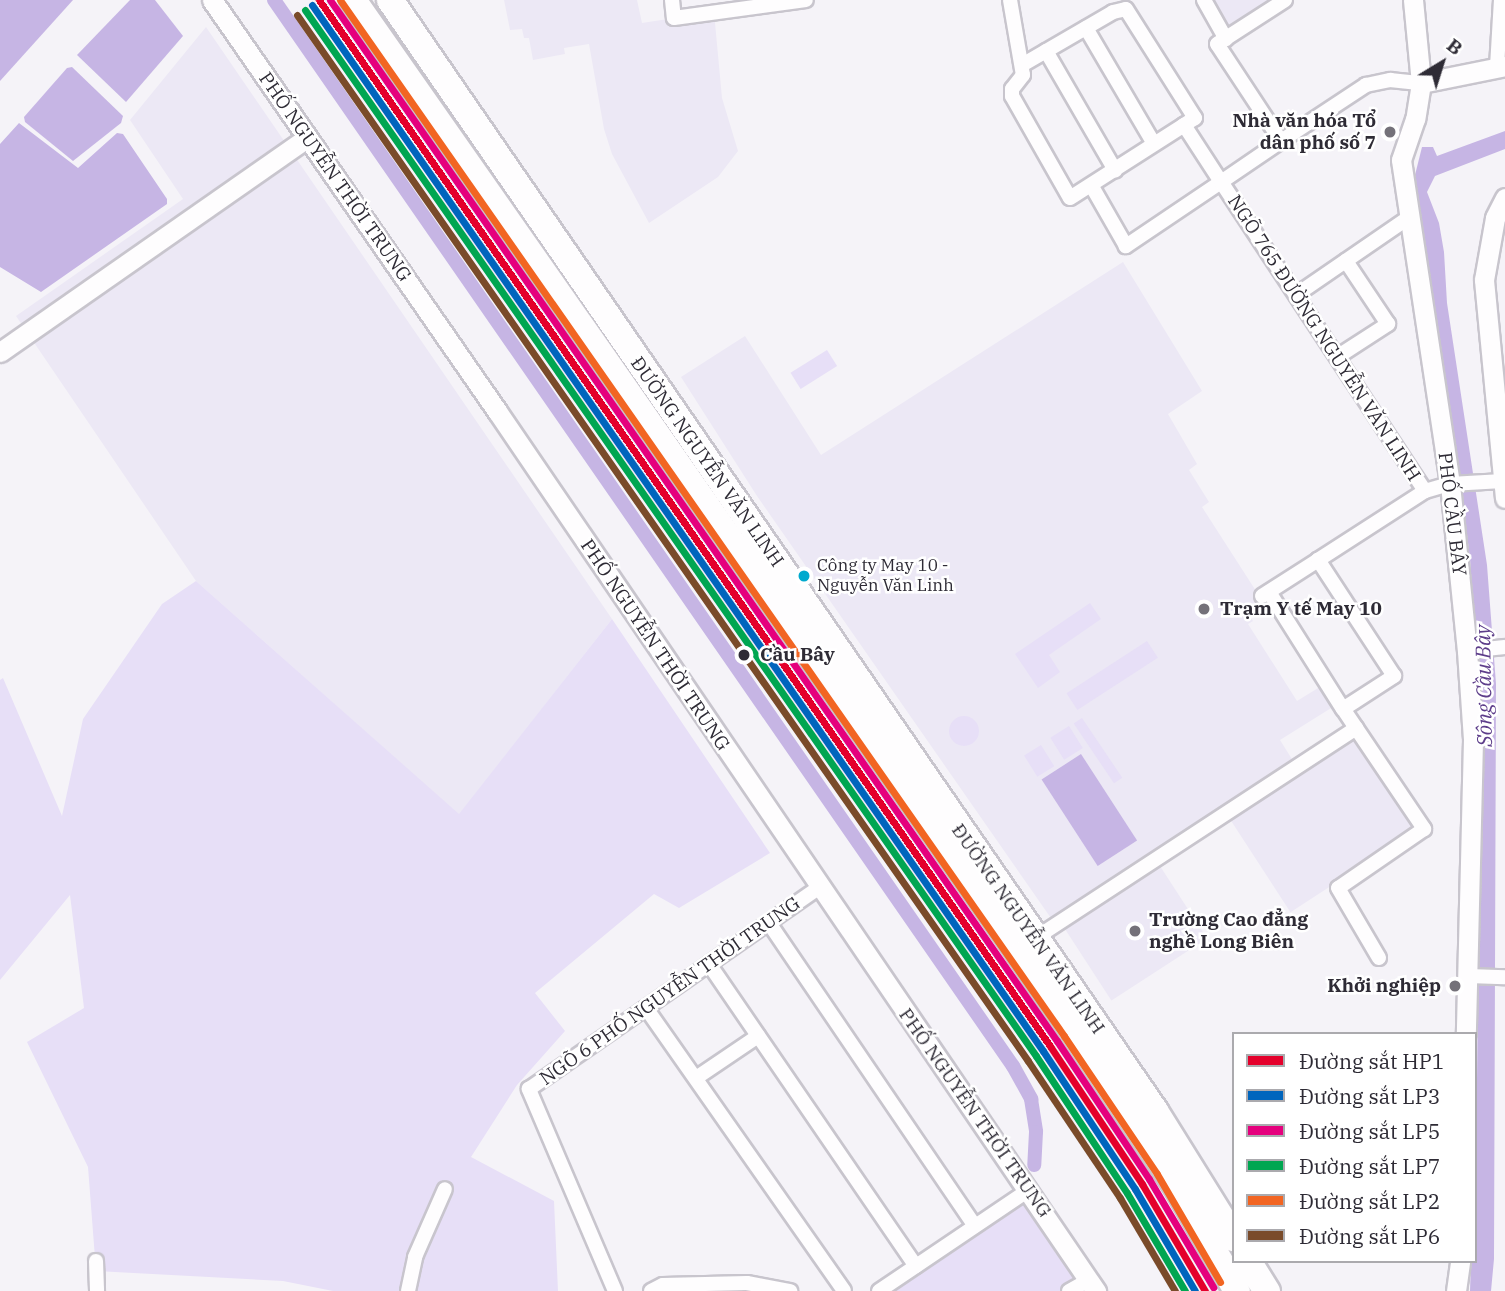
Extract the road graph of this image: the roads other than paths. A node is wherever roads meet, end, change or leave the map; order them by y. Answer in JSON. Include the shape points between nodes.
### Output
{"nodes":[{"id":1,"x":212,"y":0,"type":"edge"},
{"id":2,"x":353,"y":0,"type":"edge"},
{"id":3,"x":390,"y":0,"type":"edge"},
{"id":4,"x":672,"y":0,"type":"edge"},
{"id":5,"x":806,"y":0,"type":"edge"},
{"id":6,"x":1010,"y":0,"type":"edge"},
{"id":7,"x":1204,"y":0,"type":"edge"},
{"id":8,"x":1285,"y":0,"type":"edge"},
{"id":9,"x":1413,"y":0,"type":"edge"},
{"id":10,"x":1501,"y":0,"type":"edge"},
{"id":11,"x":768,"y":3,"type":"edge"},
{"id":12,"x":713,"y":6,"type":"edge"},
{"id":13,"x":1086,"y":28,"type":"junction"},
{"id":14,"x":1226,"y":38,"type":"junction"},
{"id":15,"x":1046,"y":51,"type":"junction"},
{"id":16,"x":1022,"y":65,"type":"junction"},
{"id":17,"x":1501,"y":66,"type":"edge"},
{"id":18,"x":1421,"y":83,"type":"junction"},
{"id":19,"x":1184,"y":125,"type":"junction"},
{"id":20,"x":307,"y":138,"type":"junction"},
{"id":21,"x":1281,"y":141,"type":"junction"},
{"id":22,"x":1154,"y":144,"type":"junction"},
{"id":23,"x":1115,"y":170,"type":"junction"},
{"id":24,"x":1222,"y":182,"type":"junction"},
{"id":25,"x":1091,"y":185,"type":"junction"},
{"id":26,"x":1505,"y":198,"type":"edge"},
{"id":27,"x":1408,"y":218,"type":"junction"},
{"id":28,"x":1346,"y":261,"type":"junction"},
{"id":29,"x":1296,"y":295,"type":"junction"},
{"id":30,"x":0,"y":352,"type":"edge"},
{"id":31,"x":1337,"y":357,"type":"junction"},
{"id":32,"x":1450,"y":484,"type":"junction"},
{"id":33,"x":1498,"y":487,"type":"edge"},
{"id":34,"x":1425,"y":491,"type":"junction"},
{"id":35,"x":1318,"y":560,"type":"junction"},
{"id":36,"x":1501,"y":648,"type":"edge"},
{"id":37,"x":1467,"y":651,"type":"junction"},
{"id":38,"x":1343,"y":709,"type":"junction"},
{"id":39,"x":1356,"y":728,"type":"junction"},
{"id":40,"x":933,"y":809,"type":"junction"},
{"id":41,"x":820,"y":887,"type":"junction"},
{"id":42,"x":769,"y":923,"type":"junction"},
{"id":43,"x":1034,"y":939,"type":"junction"},
{"id":44,"x":1379,"y":958,"type":"dead end"},
{"id":45,"x":709,"y":964,"type":"junction"},
{"id":46,"x":1468,"y":976,"type":"junction"},
{"id":47,"x":1505,"y":977,"type":"edge"},
{"id":48,"x":646,"y":1008,"type":"junction"},
{"id":49,"x":1466,"y":1032,"type":"edge"},
{"id":50,"x":758,"y":1036,"type":"junction"},
{"id":51,"x":696,"y":1078,"type":"junction"},
{"id":52,"x":445,"y":1189,"type":"dead end"},
{"id":53,"x":1029,"y":1190,"type":"junction"},
{"id":54,"x":975,"y":1226,"type":"junction"},
{"id":55,"x":1232,"y":1235,"type":"edge"},
{"id":56,"x":96,"y":1261,"type":"dead end"},
{"id":57,"x":1249,"y":1263,"type":"edge"},
{"id":58,"x":1460,"y":1263,"type":"edge"},
{"id":59,"x":916,"y":1266,"type":"junction"},
{"id":60,"x":1093,"y":1285,"type":"edge"},
{"id":61,"x":97,"y":1291,"type":"edge"},
{"id":62,"x":408,"y":1291,"type":"edge"},
{"id":63,"x":615,"y":1291,"type":"edge"},
{"id":64,"x":651,"y":1291,"type":"edge"},
{"id":65,"x":790,"y":1291,"type":"edge"},
{"id":66,"x":844,"y":1291,"type":"edge"},
{"id":67,"x":879,"y":1291,"type":"edge"},
{"id":68,"x":1069,"y":1291,"type":"edge"},
{"id":69,"x":1237,"y":1291,"type":"edge"},
{"id":70,"x":1267,"y":1291,"type":"edge"},
{"id":71,"x":1456,"y":1291,"type":"edge"}],
"edges":[{"from":1,"to":20,"type":"street","name":"PHỐ NGUYỄN THỜI TRUNG"},
{"from":2,"to":40,"type":"highway","name":"ĐƯỜNG NGUYỄN VĂN LINH"},
{"from":3,"to":40,"type":"highway","name":"ĐƯỜNG NGUYỄN VĂN LINH","via":[[551,223]]},
{"from":4,"to":12,"type":"street","via":[[674,18]]},
{"from":5,"to":11,"type":"street"},
{"from":6,"to":16,"type":"street"},
{"from":7,"to":14,"type":"street"},
{"from":8,"to":14,"type":"street"},
{"from":9,"to":18,"type":"street","name":"PHỐ CẦU BÂY"},
{"from":10,"to":17,"type":"street"},
{"from":11,"to":12,"type":"street"},
{"from":13,"to":15,"type":"street"},
{"from":13,"to":19,"type":"street","via":[[1126,9],[1195,118]]},
{"from":13,"to":22,"type":"street"},
{"from":14,"to":21,"type":"street","via":[[1217,44]]},
{"from":15,"to":16,"type":"street"},
{"from":15,"to":23,"type":"street"},
{"from":16,"to":25,"type":"street","via":[[1023,79],[1012,89],[1012,96],[1070,198]]},
{"from":17,"to":18,"type":"street"},
{"from":18,"to":21,"type":"street","name":"NGÕ 765 ĐƯỜNG NGUYỄN VĂN LINH","via":[[1390,80],[1366,85]]},
{"from":18,"to":27,"type":"street","name":"PHỐ CẦU BÂY","via":[[1401,160]]},
{"from":19,"to":22,"type":"street"},
{"from":19,"to":24,"type":"street"},
{"from":20,"to":30,"type":"street"},
{"from":20,"to":41,"type":"street","name":"PHỐ NGUYỄN THỜI TRUNG"},
{"from":21,"to":24,"type":"street","name":"NGÕ 765 ĐƯỜNG NGUYỄN VĂN LINH"},
{"from":22,"to":23,"type":"street"},
{"from":23,"to":25,"type":"street"},
{"from":24,"to":25,"type":"street","via":[[1126,246]]},
{"from":24,"to":29,"type":"street","name":"NGÕ 765 ĐƯỜNG NGUYỄN VĂN LINH"},
{"from":26,"to":33,"type":"street","via":[[1495,218],[1484,280]]},
{"from":27,"to":28,"type":"street"},
{"from":27,"to":32,"type":"street","name":"PHỐ CẦU BÂY"},
{"from":28,"to":29,"type":"street"},
{"from":28,"to":31,"type":"street","via":[[1388,324]]},
{"from":29,"to":31,"type":"street","name":"NGÕ 765 ĐƯỜNG NGUYỄN VĂN LINH"},
{"from":31,"to":34,"type":"street","name":"NGÕ 765 ĐƯỜNG NGUYỄN VĂN LINH"},
{"from":32,"to":33,"type":"street"},
{"from":32,"to":34,"type":"street"},
{"from":32,"to":37,"type":"street","name":"PHỐ CẦU BÂY"},
{"from":34,"to":35,"type":"street","name":"NGÕ 765 ĐƯỜNG NGUYỄN VĂN LINH"},
{"from":35,"to":38,"type":"street","via":[[1394,676]]},
{"from":35,"to":38,"type":"street","name":"NGÕ 765 ĐƯỜNG NGUYỄN VĂN LINH","via":[[1265,595]]},
{"from":36,"to":37,"type":"street"},
{"from":37,"to":46,"type":"street","name":"PHỐ CẦU BÂY","via":[[1473,740]]},
{"from":38,"to":39,"type":"street"},
{"from":39,"to":43,"type":"street"},
{"from":39,"to":44,"type":"street","via":[[1424,829],[1338,888]]},
{"from":40,"to":43,"type":"highway","name":"ĐƯỜNG NGUYỄN VĂN LINH"},
{"from":40,"to":69,"type":"highway","name":"ĐƯỜNG NGUYỄN VĂN LINH","via":[[1177,1186]]},
{"from":41,"to":42,"type":"street","name":"NGÕ 6 PHỐ NGUYỄN THỜI TRUNG"},
{"from":41,"to":53,"type":"street","name":"PHỐ NGUYỄN THỜI TRUNG"},
{"from":42,"to":45,"type":"street","name":"NGÕ 6 PHỐ NGUYỄN THỜI TRUNG"},
{"from":42,"to":54,"type":"street"},
{"from":43,"to":55,"type":"highway","name":"ĐƯỜNG NGUYỄN VĂN LINH","via":[[1155,1111]]},
{"from":45,"to":48,"type":"street","name":"NGÕ 6 PHỐ NGUYỄN THỜI TRUNG"},
{"from":45,"to":50,"type":"street"},
{"from":46,"to":47,"type":"street"},
{"from":46,"to":49,"type":"street","name":"PHỐ CẦU BÂY"},
{"from":48,"to":51,"type":"street"},
{"from":48,"to":63,"type":"street","name":"NGÕ 6 PHỐ NGUYỄN THỜI TRUNG","via":[[529,1089]]},
{"from":50,"to":51,"type":"street"},
{"from":50,"to":59,"type":"street"},
{"from":51,"to":66,"type":"street"},
{"from":52,"to":62,"type":"street","via":[[415,1257]]},
{"from":53,"to":54,"type":"street"},
{"from":53,"to":60,"type":"street","name":"PHỐ NGUYỄN THỜI TRUNG"},
{"from":54,"to":59,"type":"street"},
{"from":56,"to":61,"type":"street"},
{"from":57,"to":70,"type":"highway"},
{"from":58,"to":71,"type":"street"},
{"from":59,"to":67,"type":"street"},
{"from":60,"to":68,"type":"street"},
{"from":64,"to":65,"type":"street","via":[[663,1285],[747,1283]]}]}
